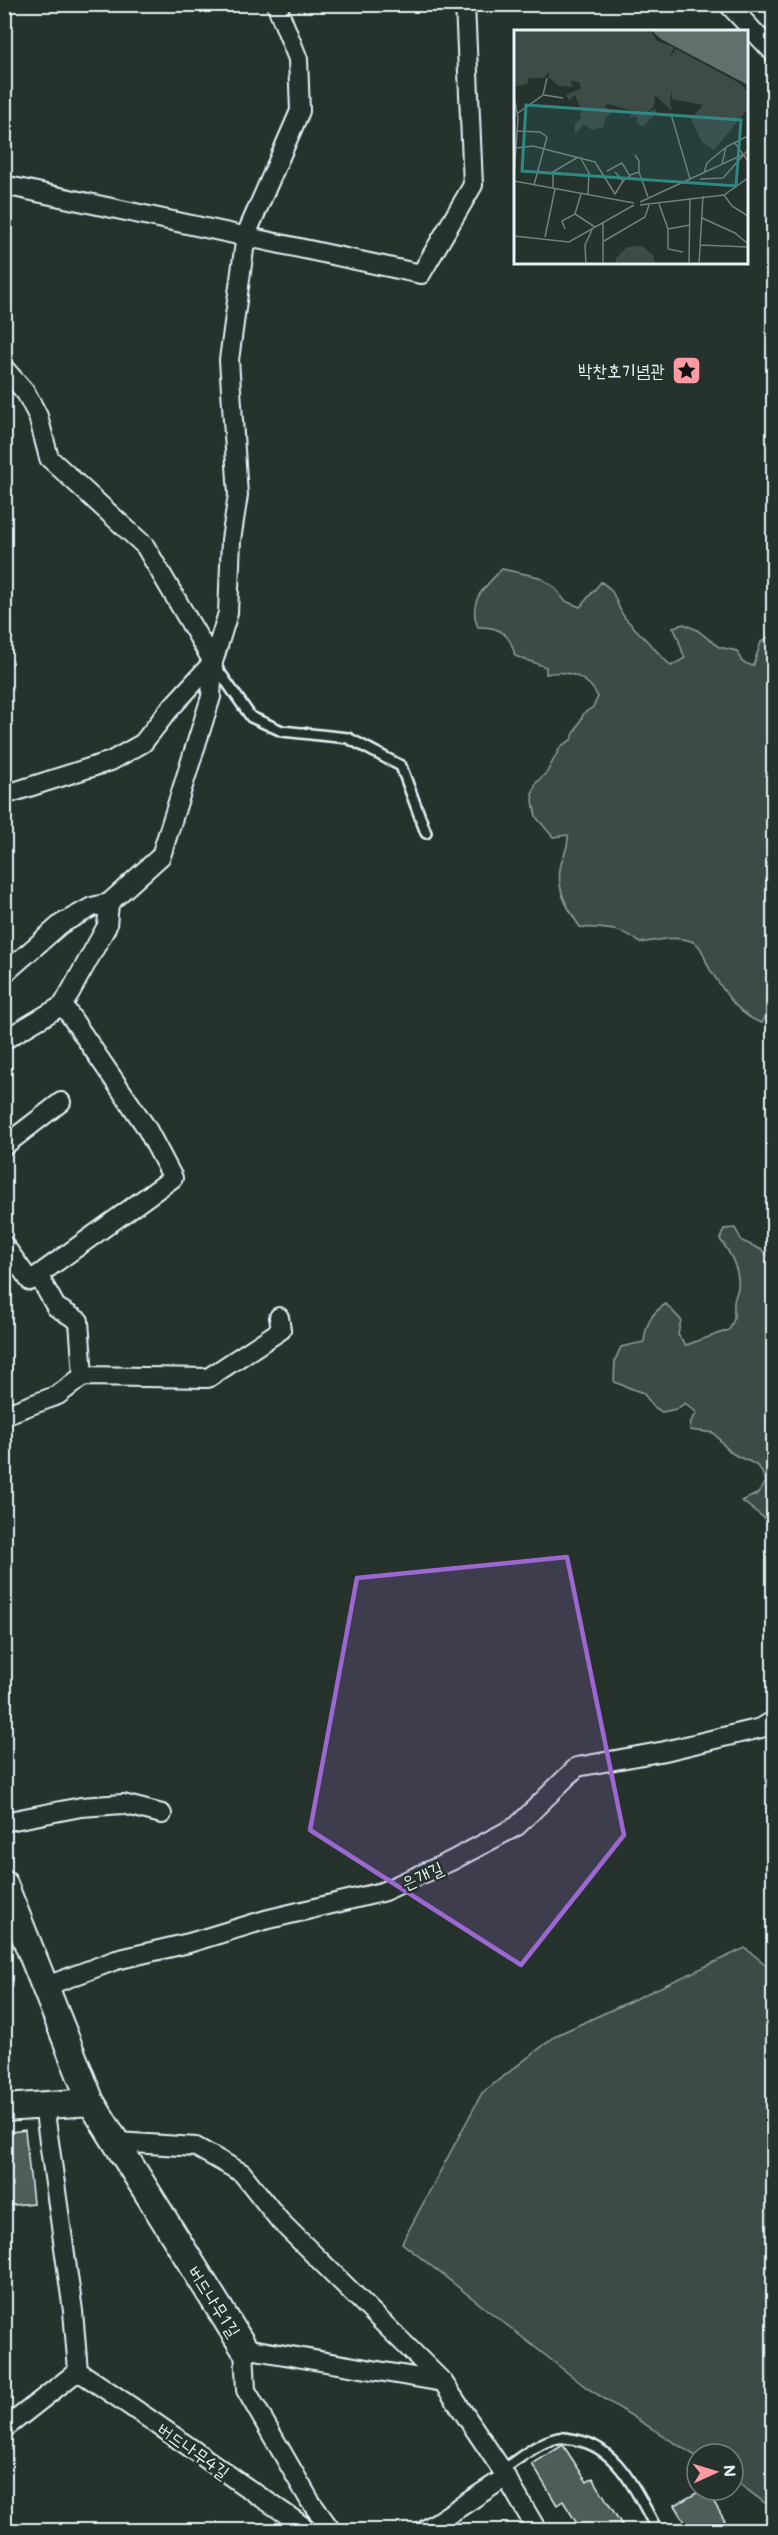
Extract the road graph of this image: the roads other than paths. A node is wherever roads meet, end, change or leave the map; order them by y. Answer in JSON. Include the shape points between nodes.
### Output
{"nodes":[{"id":1,"x":276,"y":4,"type":"edge"},
{"id":2,"x":465,"y":4,"type":"edge"},
{"id":3,"x":728,"y":4,"type":"edge"},
{"id":4,"x":774,"y":53,"type":"edge"},
{"id":5,"x":4,"y":185,"type":"edge"},
{"id":6,"x":246,"y":235,"type":"junction"},
{"id":7,"x":4,"y":368,"type":"edge"},
{"id":8,"x":213,"y":662,"type":"junction"},
{"id":9,"x":4,"y":795,"type":"edge"},
{"id":10,"x":426,"y":833,"type":"dead end"},
{"id":11,"x":109,"y":903,"type":"junction"},
{"id":12,"x":4,"y":974,"type":"edge"},
{"id":13,"x":63,"y":1005,"type":"junction"},
{"id":14,"x":4,"y":1040,"type":"edge"},
{"id":15,"x":61,"y":1102,"type":"dead end"},
{"id":16,"x":4,"y":1146,"type":"edge"},
{"id":17,"x":4,"y":1245,"type":"edge"},
{"id":18,"x":38,"y":1275,"type":"junction"},
{"id":19,"x":279,"y":1317,"type":"dead end"},
{"id":20,"x":83,"y":1376,"type":"junction"},
{"id":21,"x":4,"y":1415,"type":"edge"},
{"id":22,"x":774,"y":1720,"type":"edge"},
{"id":23,"x":162,"y":1814,"type":"dead end"},
{"id":24,"x":4,"y":1822,"type":"edge"},
{"id":25,"x":4,"y":1884,"type":"edge"},
{"id":26,"x":44,"y":1987,"type":"junction"},
{"id":27,"x":91,"y":2102,"type":"junction"},
{"id":28,"x":44,"y":2106,"type":"junction"},
{"id":29,"x":4,"y":2108,"type":"edge"},
{"id":30,"x":117,"y":2142,"type":"junction"},
{"id":31,"x":244,"y":2348,"type":"junction"},
{"id":32,"x":78,"y":2371,"type":"junction"},
{"id":33,"x":443,"y":2382,"type":"junction"},
{"id":34,"x":4,"y":2429,"type":"edge"},
{"id":35,"x":504,"y":2473,"type":"junction"},
{"id":36,"x":308,"y":2530,"type":"edge"},
{"id":37,"x":331,"y":2530,"type":"edge"},
{"id":38,"x":425,"y":2530,"type":"edge"},
{"id":39,"x":537,"y":2530,"type":"edge"},
{"id":40,"x":657,"y":2530,"type":"edge"}],
"edges":[{"from":1,"to":6,"type":"street","via":[[298,59],[300,111]]},
{"from":2,"to":6,"type":"street","via":[[473,185],[422,274]]},
{"from":3,"to":4,"type":"street"},
{"from":5,"to":6,"type":"street"},
{"from":6,"to":8,"type":"street","via":[[229,360],[238,495],[231,540],[228,613]]},
{"from":7,"to":8,"type":"street","via":[[26,393],[38,416],[49,458],[145,546]]},
{"from":8,"to":9,"type":"street","via":[[143,743],[111,761]]},
{"from":8,"to":10,"type":"lane","via":[[251,717],[282,731],[348,738],[401,766]]},
{"from":8,"to":11,"type":"street","via":[[211,697],[161,856]]},
{"from":11,"to":12,"type":"street","via":[[92,907],[62,924]]},
{"from":11,"to":13,"type":"street","via":[[107,926]]},
{"from":13,"to":14,"type":"street"},
{"from":13,"to":18,"type":"street","via":[[146,1127],[173,1178]]},
{"from":15,"to":16,"type":"street"},
{"from":17,"to":18,"type":"street","via":[[30,1281]]},
{"from":18,"to":20,"type":"street","via":[[56,1307],[79,1321]]},
{"from":19,"to":20,"type":"street","via":[[281,1330],[208,1378]]},
{"from":20,"to":21,"type":"street","via":[[58,1395]]},
{"from":22,"to":26,"type":"street","name":"은개길","via":[[761,1728],[578,1767],[517,1826],[382,1892],[116,1960]]},
{"from":23,"to":24,"type":"street","via":[[123,1804]]},
{"from":25,"to":26,"type":"street","name":"버드나무1길"},
{"from":26,"to":27,"type":"street","name":"버드나무1길"},
{"from":27,"to":28,"type":"street"},
{"from":27,"to":30,"type":"street","name":"버드나무1길"},
{"from":28,"to":29,"type":"street"},
{"from":28,"to":32,"type":"street"},
{"from":30,"to":31,"type":"street","name":"버드나무1길"},
{"from":30,"to":33,"type":"street","via":[[196,2147],[242,2173],[280,2221]]},
{"from":31,"to":33,"type":"street","name":"버드나무1길"},
{"from":31,"to":37,"type":"street","via":[[246,2390]]},
{"from":32,"to":34,"type":"street"},
{"from":32,"to":36,"type":"street","name":"버드나무4길"},
{"from":33,"to":35,"type":"street"},
{"from":35,"to":38,"type":"street"},
{"from":35,"to":39,"type":"street"},
{"from":35,"to":40,"type":"lane","via":[[546,2441],[560,2437],[585,2441],[608,2455],[629,2479]]}]}
